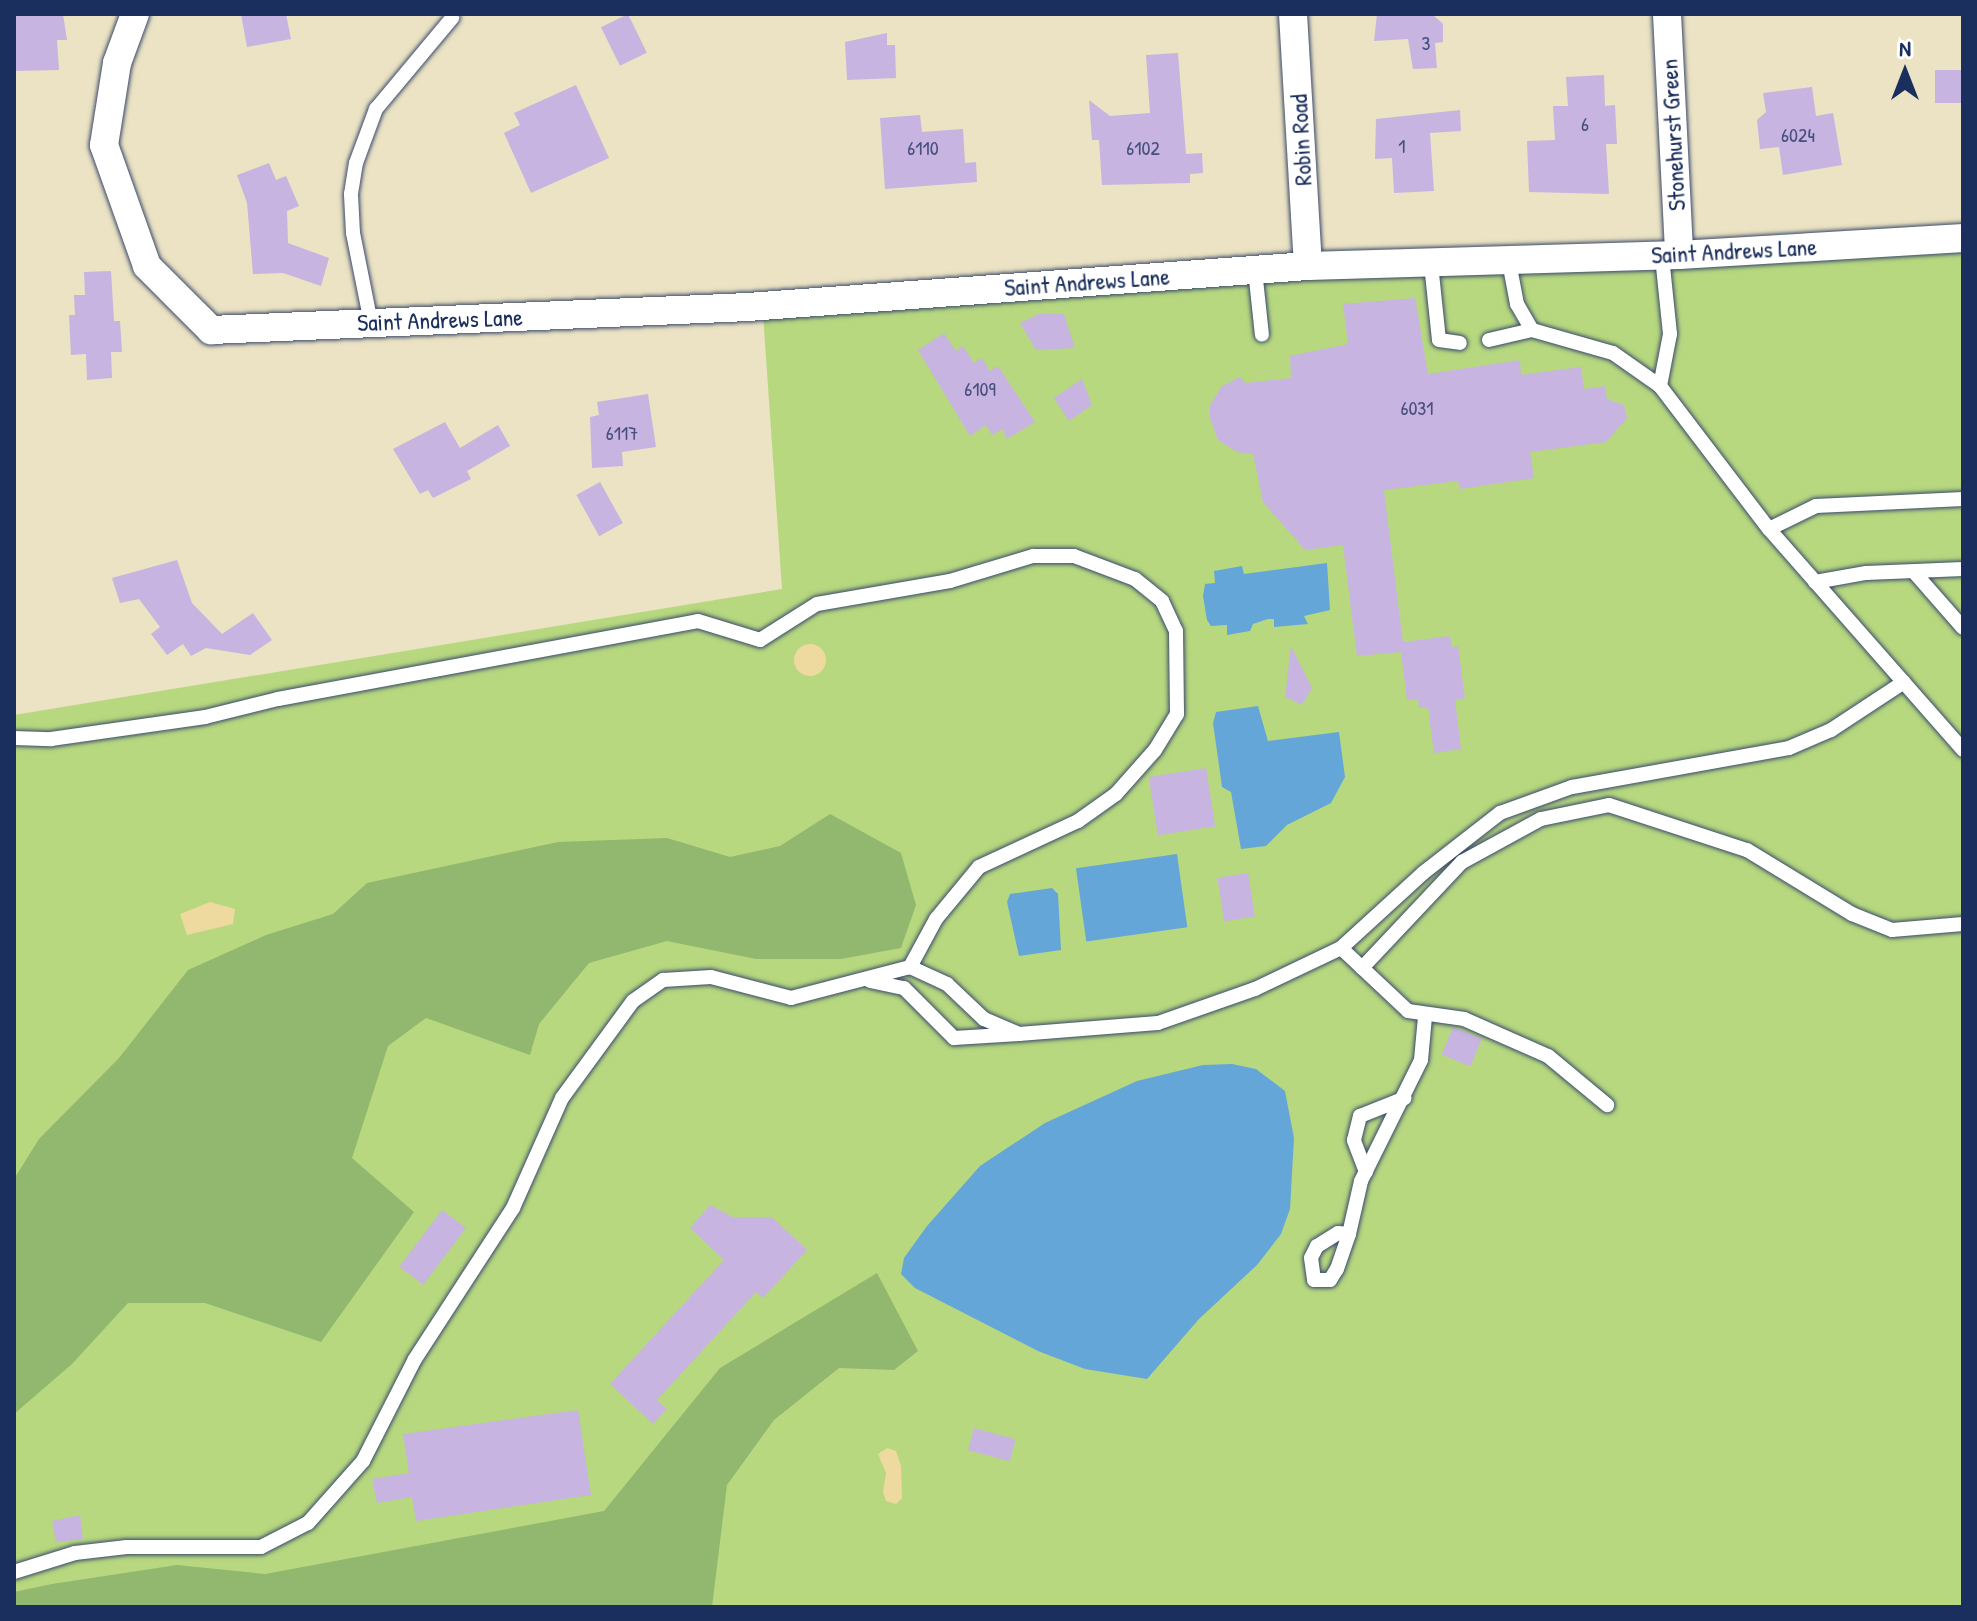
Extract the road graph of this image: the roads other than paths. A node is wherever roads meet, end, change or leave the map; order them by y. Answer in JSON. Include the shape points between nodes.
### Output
{"nodes":[{"id":1,"x":135,"y":14,"type":"edge"},
{"id":2,"x":1293,"y":14,"type":"edge"},
{"id":3,"x":1667,"y":14,"type":"edge"},
{"id":4,"x":452,"y":18,"type":"dead end"},
{"id":5,"x":1963,"y":238,"type":"edge"},
{"id":6,"x":1670,"y":256,"type":"junction"},
{"id":7,"x":1509,"y":262,"type":"junction"},
{"id":8,"x":1431,"y":264,"type":"junction"},
{"id":9,"x":1308,"y":266,"type":"junction"},
{"id":10,"x":1255,"y":270,"type":"junction"},
{"id":11,"x":371,"y":323,"type":"junction"},
{"id":12,"x":1532,"y":330,"type":"junction"},
{"id":13,"x":1262,"y":335,"type":"dead end"},
{"id":14,"x":1489,"y":340,"type":"dead end"},
{"id":15,"x":1460,"y":343,"type":"dead end"},
{"id":16,"x":1660,"y":386,"type":"junction"},
{"id":17,"x":1963,"y":499,"type":"edge"},
{"id":18,"x":1769,"y":529,"type":"junction"},
{"id":19,"x":1963,"y":569,"type":"edge"},
{"id":20,"x":1914,"y":572,"type":"junction"},
{"id":21,"x":1815,"y":582,"type":"junction"},
{"id":22,"x":1963,"y":628,"type":"edge"},
{"id":23,"x":1904,"y":682,"type":"junction"},
{"id":24,"x":14,"y":738,"type":"edge"},
{"id":25,"x":1963,"y":750,"type":"edge"},
{"id":26,"x":1963,"y":924,"type":"edge"},
{"id":27,"x":1341,"y":948,"type":"junction"},
{"id":28,"x":910,"y":967,"type":"junction"},
{"id":29,"x":1362,"y":968,"type":"junction"},
{"id":30,"x":853,"y":982,"type":"junction"},
{"id":31,"x":1425,"y":1017,"type":"junction"},
{"id":32,"x":1019,"y":1034,"type":"junction"},
{"id":33,"x":1405,"y":1098,"type":"junction"},
{"id":34,"x":1607,"y":1105,"type":"dead end"},
{"id":35,"x":1366,"y":1172,"type":"junction"},
{"id":36,"x":1349,"y":1234,"type":"dead end"},
{"id":37,"x":14,"y":1572,"type":"edge"}],
"edges":[{"from":1,"to":11,"type":"street","name":"Saint Andrews Lane","via":[[117,63],[104,145],[147,266],[211,330]]},
{"from":2,"to":9,"type":"street","name":"Robin Road"},
{"from":3,"to":6,"type":"street","name":"Stonehurst Green"},
{"from":4,"to":11,"type":"lane","via":[[376,109],[356,163],[353,233]]},
{"from":5,"to":6,"type":"street","name":"Saint Andrews Lane"},
{"from":6,"to":7,"type":"street","name":"Saint Andrews Lane"},
{"from":6,"to":16,"type":"lane","via":[[1670,334]]},
{"from":7,"to":8,"type":"street","name":"Saint Andrews Lane"},
{"from":7,"to":12,"type":"lane","via":[[1517,304]]},
{"from":8,"to":9,"type":"street","name":"Saint Andrews Lane"},
{"from":8,"to":15,"type":"lane","via":[[1439,340]]},
{"from":9,"to":10,"type":"street","name":"Saint Andrews Lane"},
{"from":10,"to":11,"type":"street","name":"Saint Andrews Lane","via":[[748,307]]},
{"from":10,"to":13,"type":"lane"},
{"from":12,"to":14,"type":"lane"},
{"from":12,"to":16,"type":"lane","via":[[1613,353]]},
{"from":16,"to":18,"type":"lane"},
{"from":17,"to":18,"type":"lane","via":[[1816,506]]},
{"from":18,"to":21,"type":"lane"},
{"from":19,"to":20,"type":"lane"},
{"from":20,"to":21,"type":"lane"},
{"from":20,"to":22,"type":"lane"},
{"from":21,"to":23,"type":"lane"},
{"from":23,"to":25,"type":"lane"},
{"from":23,"to":27,"type":"lane","via":[[1831,730],[1789,748],[1572,787],[1500,813],[1423,873]]},
{"from":24,"to":28,"type":"lane","via":[[51,739],[205,717],[682,623],[698,621],[760,640],[817,604],[950,581],[1033,556],[1074,556],[1135,579],[1162,601],[1176,631],[1177,714],[1116,794],[1078,821],[979,867],[936,919]]},
{"from":26,"to":29,"type":"lane","via":[[1892,930],[1852,914],[1747,850],[1609,805],[1541,819],[1462,862]]},
{"from":27,"to":29,"type":"lane"},
{"from":27,"to":32,"type":"lane","via":[[1255,989],[1158,1023]]},
{"from":28,"to":30,"type":"lane"},
{"from":28,"to":32,"type":"lane","via":[[947,984],[984,1019]]},
{"from":29,"to":31,"type":"lane","via":[[1408,1011]]},
{"from":30,"to":32,"type":"lane","via":[[904,988],[954,1038]]},
{"from":30,"to":37,"type":"lane","via":[[791,998],[711,977],[663,980],[633,1001],[562,1098],[513,1208],[415,1359],[363,1461],[308,1523],[261,1547],[127,1547],[75,1553]]},
{"from":31,"to":33,"type":"lane","via":[[1421,1060]]},
{"from":31,"to":34,"type":"lane","via":[[1464,1019],[1548,1056]]},
{"from":33,"to":35,"type":"lane"},
{"from":33,"to":35,"type":"lane","via":[[1360,1116],[1354,1140]]},
{"from":35,"to":36,"type":"lane"}]}
